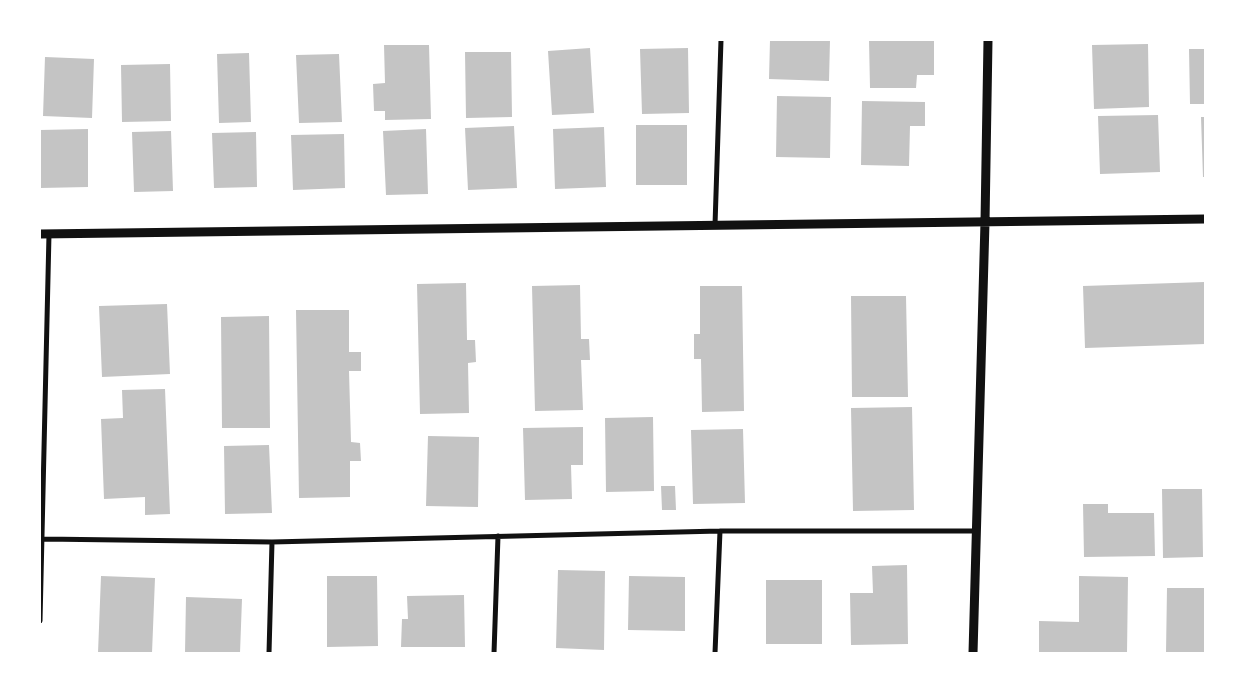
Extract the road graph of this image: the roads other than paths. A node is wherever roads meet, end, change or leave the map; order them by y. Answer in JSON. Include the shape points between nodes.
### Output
{"nodes":[{"id":1,"x":721,"y":40,"type":"edge"},
{"id":2,"x":988,"y":40,"type":"edge"},
{"id":3,"x":1205,"y":219,"type":"edge"},
{"id":4,"x":985,"y":222,"type":"junction"},
{"id":5,"x":715,"y":225,"type":"junction"},
{"id":6,"x":44,"y":234,"type":"edge"},
{"id":7,"x":720,"y":531,"type":"junction"},
{"id":8,"x":976,"y":531,"type":"junction"},
{"id":9,"x":498,"y":536,"type":"junction"},
{"id":10,"x":42,"y":539,"type":"junction"},
{"id":11,"x":272,"y":542,"type":"junction"},
{"id":12,"x":40,"y":621,"type":"edge"},
{"id":13,"x":268,"y":653,"type":"edge"},
{"id":14,"x":494,"y":653,"type":"edge"},
{"id":15,"x":715,"y":653,"type":"edge"},
{"id":16,"x":973,"y":653,"type":"edge"}],
"edges":[{"from":1,"to":5,"type":"street"},
{"from":2,"to":4,"type":"street"},
{"from":3,"to":4,"type":"street"},
{"from":4,"to":5,"type":"street"},
{"from":4,"to":8,"type":"street"},
{"from":5,"to":6,"type":"street"},
{"from":6,"to":10,"type":"street"},
{"from":7,"to":8,"type":"street"},
{"from":7,"to":9,"type":"street"},
{"from":7,"to":15,"type":"street"},
{"from":8,"to":16,"type":"street"},
{"from":9,"to":11,"type":"street"},
{"from":9,"to":14,"type":"street"},
{"from":10,"to":11,"type":"street"},
{"from":10,"to":12,"type":"street"},
{"from":11,"to":13,"type":"street"}]}
